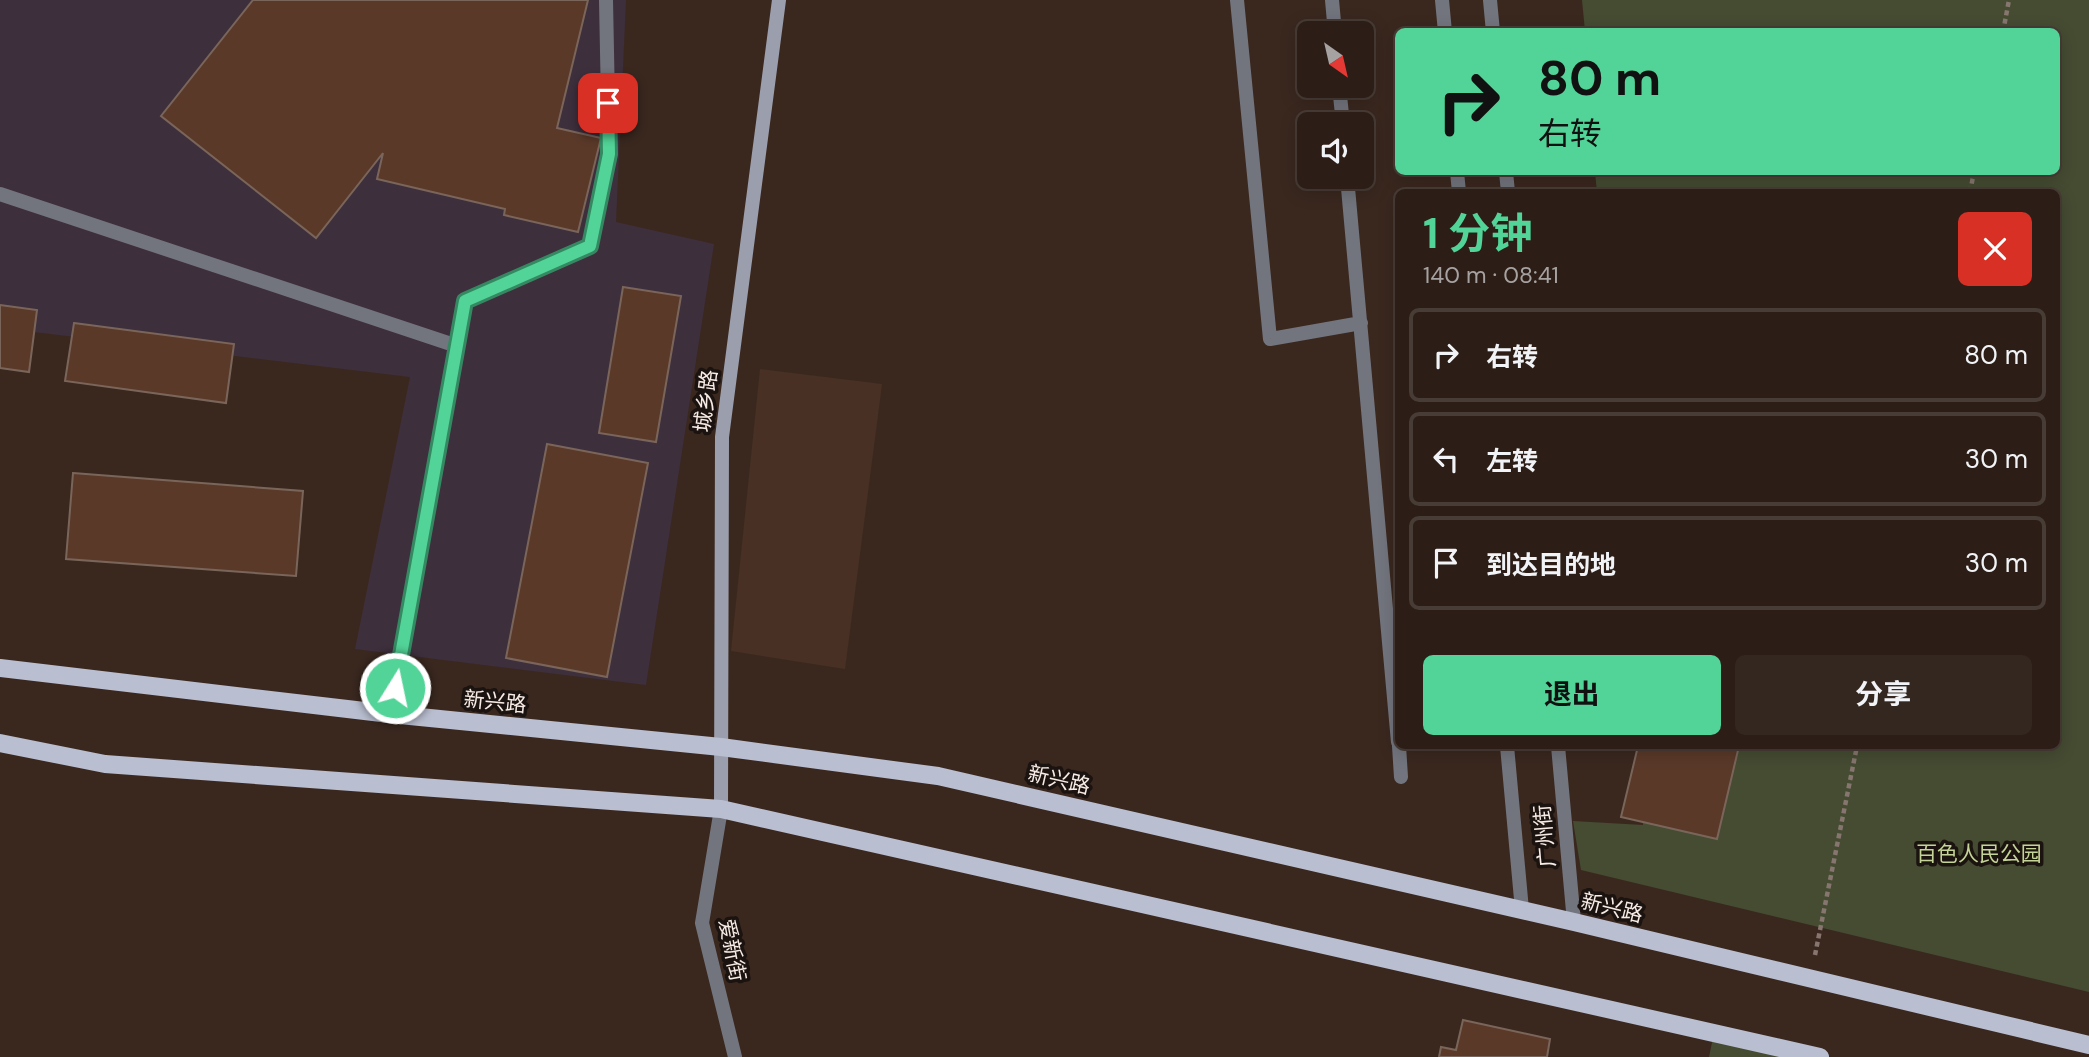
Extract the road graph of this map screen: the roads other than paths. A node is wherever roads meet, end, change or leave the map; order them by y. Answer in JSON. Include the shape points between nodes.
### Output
{"nodes":[{"id":1,"x":606,"y":0,"type":"edge"},
{"id":2,"x":779,"y":0,"type":"edge"},
{"id":3,"x":1237,"y":0,"type":"edge"},
{"id":4,"x":1332,"y":0,"type":"edge"},
{"id":5,"x":1442,"y":0,"type":"edge"},
{"id":6,"x":1490,"y":0,"type":"edge"},
{"id":7,"x":1334,"y":21,"type":"edge"},
{"id":8,"x":1444,"y":28,"type":"edge"},
{"id":9,"x":1493,"y":28,"type":"edge"},
{"id":10,"x":1349,"y":189,"type":"edge"},
{"id":11,"x":0,"y":194,"type":"edge"},
{"id":12,"x":1361,"y":323,"type":"junction"},
{"id":13,"x":457,"y":346,"type":"junction"},
{"id":14,"x":0,"y":668,"type":"edge"},
{"id":15,"x":1395,"y":710,"type":"edge"},
{"id":16,"x":390,"y":714,"type":"junction"},
{"id":17,"x":0,"y":743,"type":"edge"},
{"id":18,"x":721,"y":747,"type":"junction"},
{"id":19,"x":1398,"y":749,"type":"edge"},
{"id":20,"x":1507,"y":749,"type":"edge"},
{"id":21,"x":1558,"y":749,"type":"edge"},
{"id":22,"x":1401,"y":777,"type":"dead end"},
{"id":23,"x":721,"y":809,"type":"junction"},
{"id":24,"x":1522,"y":910,"type":"junction"},
{"id":25,"x":1574,"y":922,"type":"junction"},
{"id":26,"x":2089,"y":1045,"type":"edge"},
{"id":27,"x":735,"y":1057,"type":"edge"},
{"id":28,"x":1820,"y":1057,"type":"edge"}],
"edges":[{"from":1,"to":13,"type":"street","via":[[609,154],[590,246],[465,301]]},
{"from":2,"to":18,"type":"street","name":"城乡路","via":[[723,437]]},
{"from":3,"to":12,"type":"street","via":[[1270,339]]},
{"from":4,"to":7,"type":"street"},
{"from":5,"to":8,"type":"street"},
{"from":6,"to":9,"type":"street"},
{"from":10,"to":12,"type":"street"},
{"from":11,"to":13,"type":"street"},
{"from":12,"to":15,"type":"street"},
{"from":13,"to":16,"type":"street"},
{"from":14,"to":16,"type":"main road","name":"新兴路"},
{"from":16,"to":18,"type":"main road","name":"新兴路"},
{"from":17,"to":23,"type":"main road","via":[[105,764]]},
{"from":18,"to":23,"type":"street","name":"城乡路"},
{"from":18,"to":24,"type":"main road","name":"新兴路","via":[[937,776]]},
{"from":19,"to":22,"type":"street"},
{"from":20,"to":24,"type":"street","name":"广州街"},
{"from":21,"to":25,"type":"street","name":"广州街"},
{"from":23,"to":27,"type":"street","name":"爱新街","via":[[702,923]]},
{"from":23,"to":28,"type":"main road"},
{"from":24,"to":25,"type":"main road","name":"新兴路"},
{"from":25,"to":26,"type":"main road","name":"新兴路"}]}
